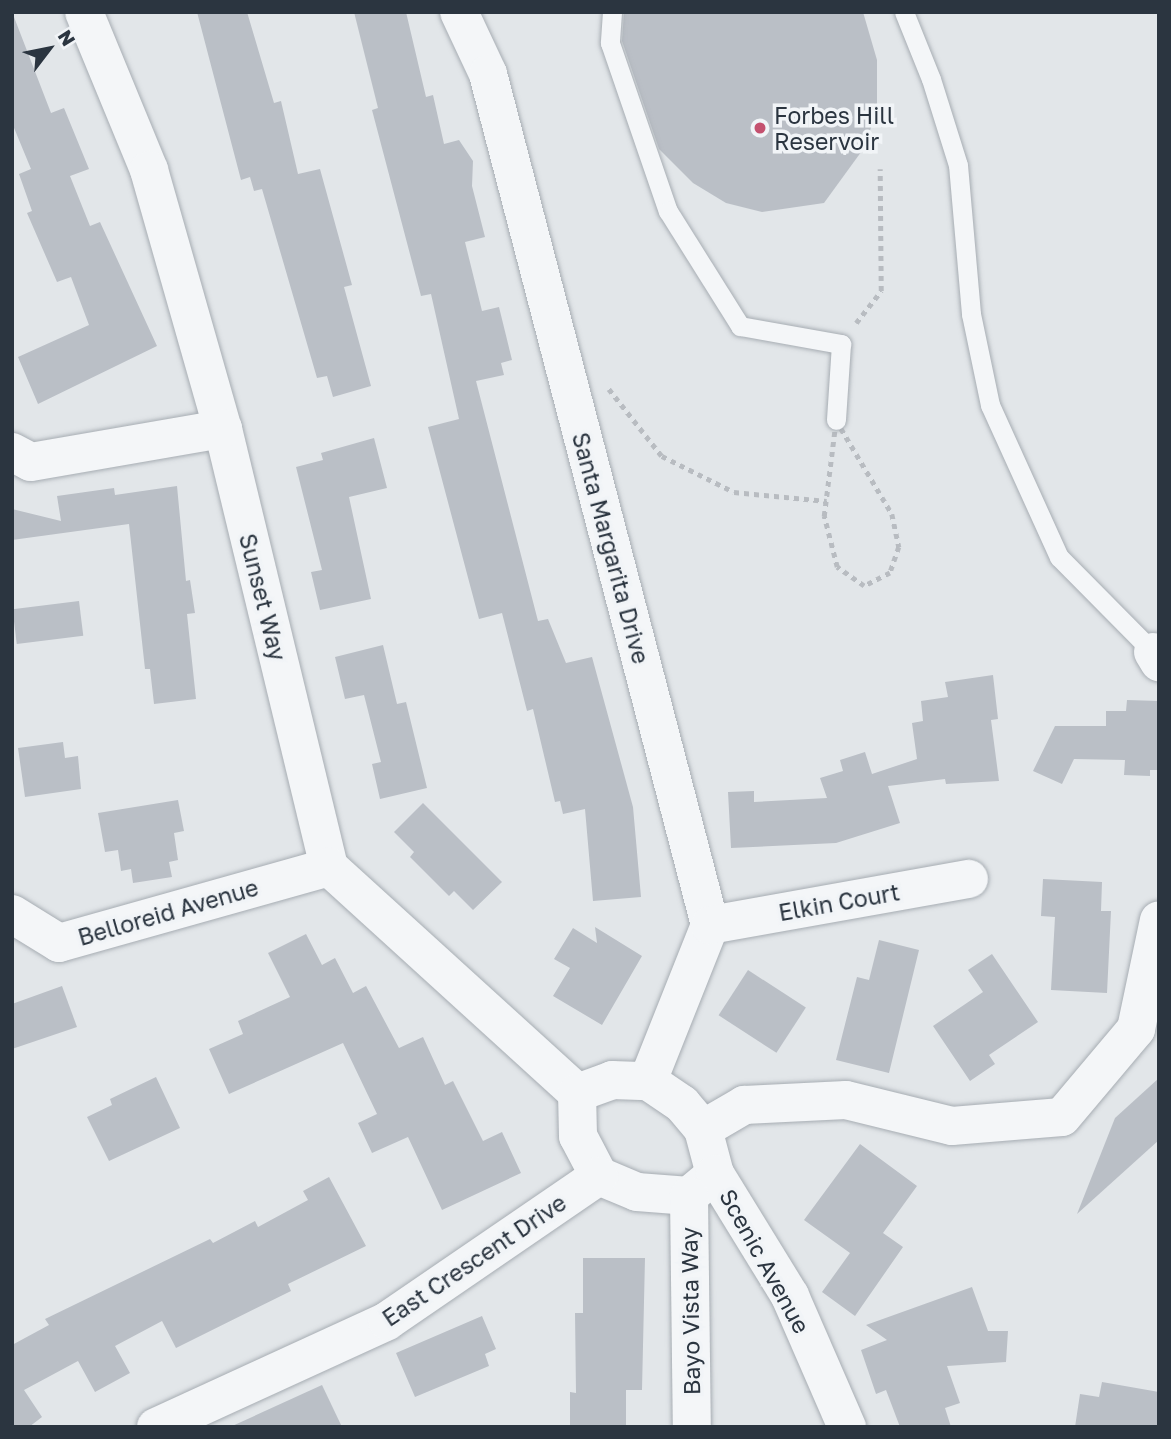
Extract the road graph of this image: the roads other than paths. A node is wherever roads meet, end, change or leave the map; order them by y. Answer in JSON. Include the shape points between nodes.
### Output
{"nodes":[{"id":1,"x":84,"y":12,"type":"edge"},
{"id":2,"x":459,"y":12,"type":"edge"},
{"id":3,"x":612,"y":12,"type":"edge"},
{"id":4,"x":904,"y":12,"type":"edge"},
{"id":5,"x":836,"y":420,"type":"road end"},
{"id":6,"x":223,"y":429,"type":"junction"},
{"id":7,"x":12,"y":452,"type":"edge"},
{"id":8,"x":1156,"y":657,"type":"edge"},
{"id":9,"x":329,"y":867,"type":"junction"},
{"id":10,"x":969,"y":879,"type":"dead end"},
{"id":11,"x":12,"y":914,"type":"edge"},
{"id":12,"x":1159,"y":920,"type":"edge"},
{"id":13,"x":710,"y":925,"type":"junction"},
{"id":14,"x":648,"y":1081,"type":"junction"},
{"id":15,"x":577,"y":1093,"type":"junction"},
{"id":16,"x":703,"y":1129,"type":"junction"},
{"id":17,"x":599,"y":1176,"type":"junction"},
{"id":18,"x":702,"y":1185,"type":"junction"},
{"id":19,"x":156,"y":1427,"type":"edge"},
{"id":20,"x":691,"y":1427,"type":"edge"},
{"id":21,"x":847,"y":1427,"type":"edge"}],
"edges":[{"from":1,"to":6,"type":"street","name":"Sunset Way","via":[[149,170]]},
{"from":2,"to":13,"type":"street","name":"Santa Margarita Drive","via":[[488,74]]},
{"from":3,"to":5,"type":"lane","via":[[610,43],[668,211],[740,326],[841,344]]},
{"from":4,"to":8,"type":"lane","via":[[958,165],[971,314],[990,405],[1059,557]]},
{"from":6,"to":7,"type":"street","via":[[31,462]]},
{"from":6,"to":9,"type":"street","name":"Sunset Way"},
{"from":9,"to":11,"type":"street","name":"Belloreid Avenue","via":[[58,943]]},
{"from":9,"to":15,"type":"street"},
{"from":10,"to":13,"type":"street","name":"Elkin Court"},
{"from":12,"to":16,"type":"street","via":[[1136,1029],[1062,1117],[952,1126],[846,1100],[744,1105]]},
{"from":13,"to":14,"type":"street"},
{"from":14,"to":15,"type":"street","via":[[612,1080]]},
{"from":14,"to":16,"type":"street","via":[[682,1104]]},
{"from":15,"to":17,"type":"street","via":[[578,1136]]},
{"from":16,"to":18,"type":"street"},
{"from":17,"to":18,"type":"street","via":[[637,1192]]},
{"from":17,"to":19,"type":"street","name":"East Crescent Drive","via":[[387,1321]]},
{"from":18,"to":20,"type":"street","name":"Bayo Vista Way"},
{"from":18,"to":21,"type":"street","name":"Scenic Avenue","via":[[790,1296]]}]}
